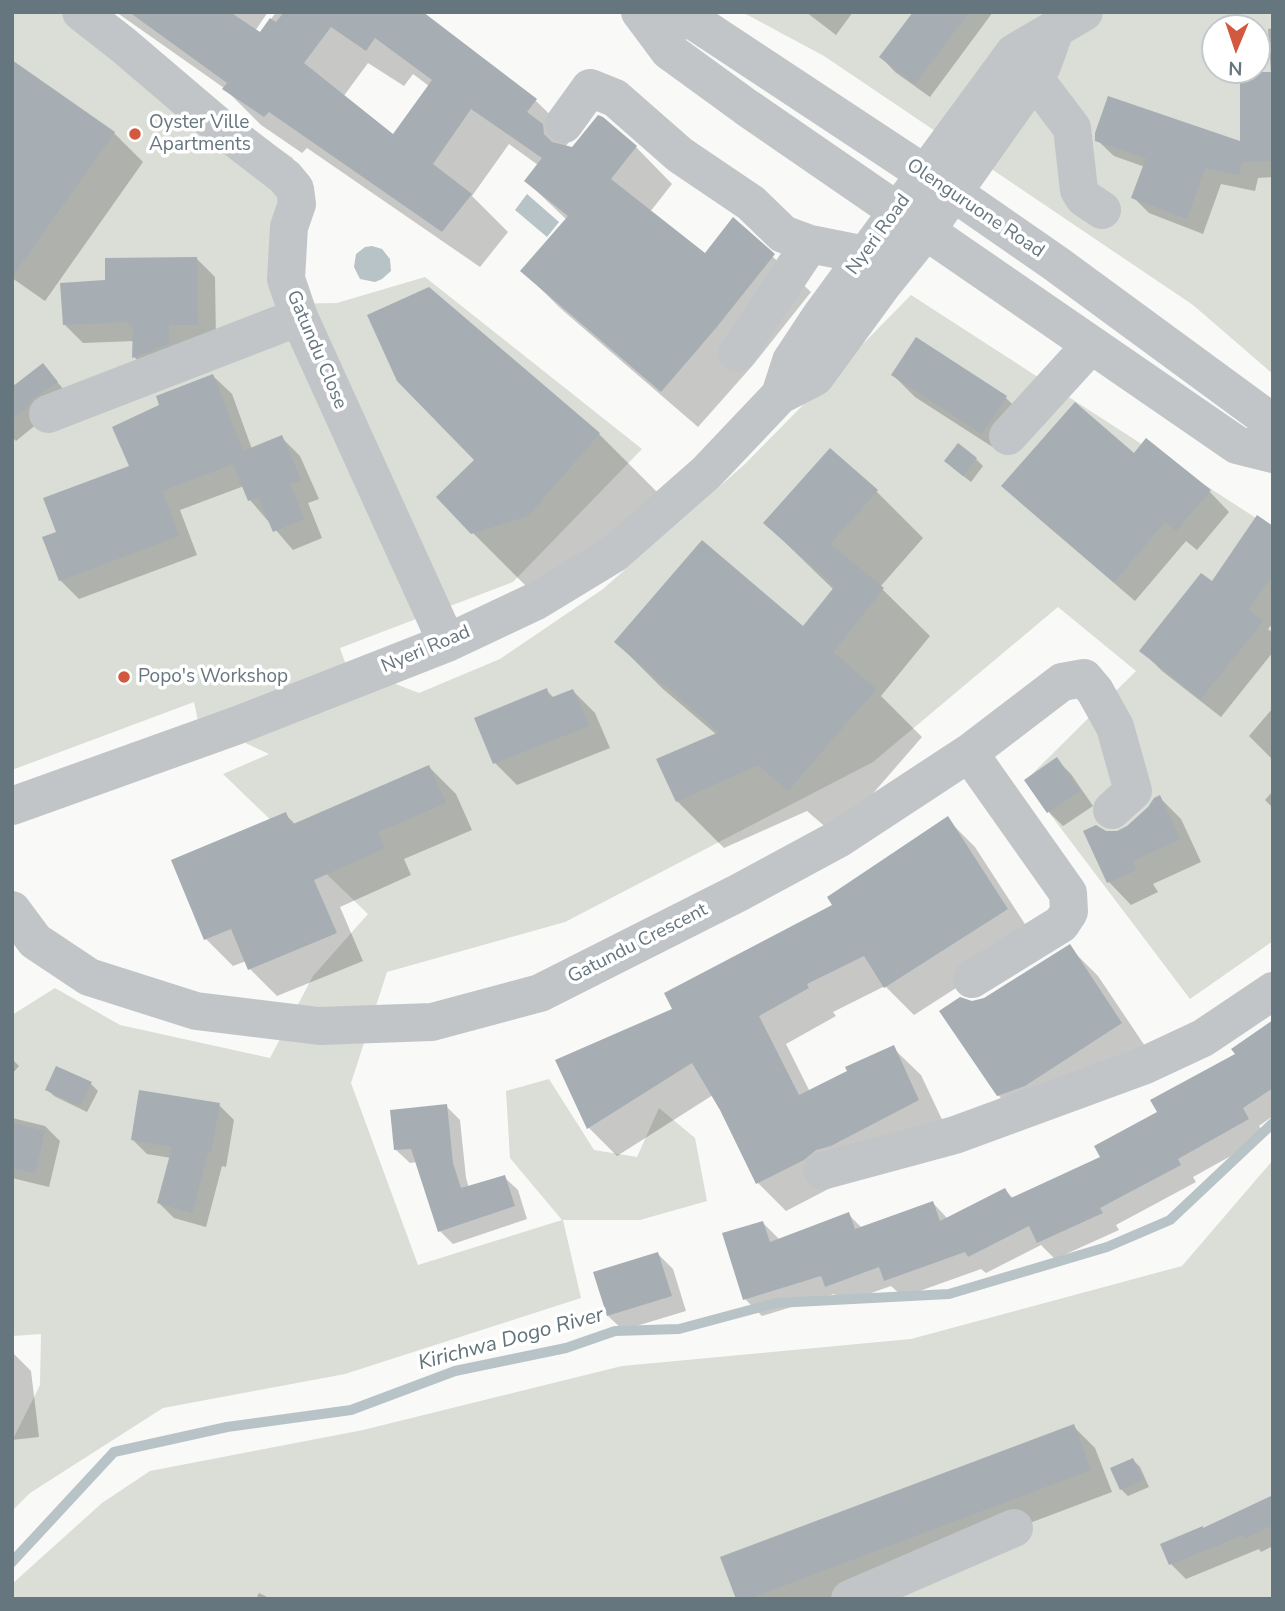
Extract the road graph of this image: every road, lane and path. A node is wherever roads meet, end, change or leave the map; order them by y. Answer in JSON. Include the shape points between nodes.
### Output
{"nodes":[{"id":1,"x":80,"y":12,"type":"edge"},
{"id":2,"x":640,"y":12,"type":"edge"},
{"id":3,"x":651,"y":12,"type":"edge"},
{"id":4,"x":1069,"y":21,"type":"edge"},
{"id":5,"x":1034,"y":78,"type":"junction"},
{"id":6,"x":564,"y":124,"type":"dead end"},
{"id":7,"x":939,"y":183,"type":"junction"},
{"id":8,"x":1102,"y":210,"type":"dead end"},
{"id":9,"x":912,"y":220,"type":"junction"},
{"id":10,"x":810,"y":244,"type":"junction"},
{"id":11,"x":865,"y":255,"type":"junction"},
{"id":12,"x":299,"y":317,"type":"junction"},
{"id":13,"x":1091,"y":345,"type":"junction"},
{"id":14,"x":737,"y":354,"type":"dead end"},
{"id":15,"x":780,"y":396,"type":"junction"},
{"id":16,"x":48,"y":414,"type":"dead end"},
{"id":17,"x":1008,"y":436,"type":"dead end"},
{"id":18,"x":1273,"y":440,"type":"edge"},
{"id":19,"x":1273,"y":454,"type":"edge"},
{"id":20,"x":447,"y":643,"type":"junction"},
{"id":21,"x":969,"y":753,"type":"junction"},
{"id":22,"x":12,"y":806,"type":"edge"},
{"id":23,"x":1112,"y":810,"type":"dead end"},
{"id":24,"x":12,"y":910,"type":"edge"},
{"id":25,"x":972,"y":979,"type":"dead end"},
{"id":26,"x":1273,"y":991,"type":"edge"},
{"id":27,"x":822,"y":1171,"type":"dead end"},
{"id":28,"x":1014,"y":1528,"type":"dead end"},
{"id":29,"x":850,"y":1599,"type":"edge"}],
"edges":[{"from":1,"to":12,"type":"street","name":"Gatundu Close","via":[[295,189],[286,279]]},
{"from":2,"to":9,"type":"street","via":[[669,51]]},
{"from":3,"to":7,"type":"street","name":"Olenguruone Road","via":[[695,22]]},
{"from":4,"to":5,"type":"street","name":"Nyeri Road"},
{"from":4,"to":7,"type":"street","name":"Nyeri Road","via":[[1014,53]]},
{"from":5,"to":7,"type":"street","name":"Nyeri Road"},
{"from":5,"to":8,"type":"street","via":[[1072,128],[1079,190]]},
{"from":6,"to":10,"type":"street","via":[[590,88],[615,98],[783,234]]},
{"from":7,"to":9,"type":"street","name":"Nyeri Road"},
{"from":7,"to":18,"type":"street","name":"Olenguruone Road","via":[[1265,417]]},
{"from":9,"to":11,"type":"street","name":"Nyeri Road"},
{"from":9,"to":13,"type":"street"},
{"from":9,"to":15,"type":"street","name":"Nyeri Road","via":[[883,284],[815,377]]},
{"from":10,"to":11,"type":"street"},
{"from":10,"to":14,"type":"street"},
{"from":11,"to":15,"type":"street","name":"Nyeri Road","via":[[792,360]]},
{"from":12,"to":16,"type":"street"},
{"from":12,"to":20,"type":"street","name":"Gatundu Close"},
{"from":13,"to":17,"type":"street"},
{"from":13,"to":19,"type":"street","via":[[1237,445]]},
{"from":15,"to":20,"type":"street","name":"Nyeri Road","via":[[706,473],[615,553],[536,601]]},
{"from":20,"to":22,"type":"street","name":"Nyeri Road"},
{"from":21,"to":23,"type":"street","name":"Gatundu Crescent","via":[[1062,682],[1084,678],[1115,727],[1133,791]]},
{"from":21,"to":24,"type":"street","name":"Gatundu Crescent","via":[[838,839],[540,993],[432,1022],[319,1026],[196,1011],[89,977],[35,941]]},
{"from":21,"to":25,"type":"street","via":[[1068,893],[1069,912],[1061,924]]},
{"from":26,"to":27,"type":"street","via":[[1203,1038],[1143,1066],[955,1135]]},
{"from":28,"to":29,"type":"street"}]}
